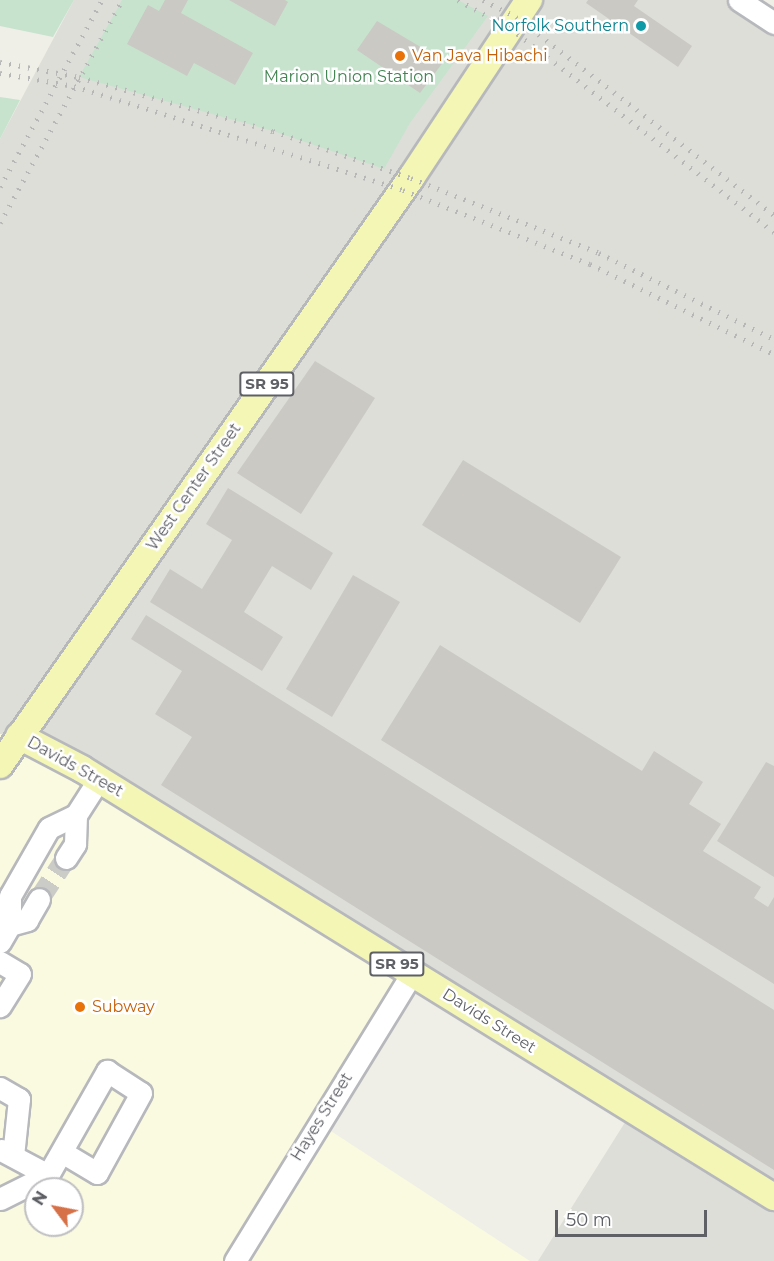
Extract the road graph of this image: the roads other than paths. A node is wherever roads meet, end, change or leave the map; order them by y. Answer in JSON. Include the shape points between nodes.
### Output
{"nodes":[{"id":1,"x":529,"y":0,"type":"edge"},
{"id":2,"x":739,"y":0,"type":"edge"},
{"id":3,"x":774,"y":23,"type":"edge"},
{"id":4,"x":9,"y":740,"type":"edge"},
{"id":5,"x":0,"y":765,"type":"edge"},
{"id":6,"x":99,"y":779,"type":"junction"},
{"id":7,"x":76,"y":815,"type":"junction"},
{"id":8,"x":66,"y":858,"type":"tunnel mouth"},
{"id":9,"x":39,"y":899,"type":"tunnel mouth"},
{"id":10,"x":5,"y":934,"type":"edge"},
{"id":11,"x":0,"y":962,"type":"edge"},
{"id":12,"x":412,"y":973,"type":"junction"},
{"id":13,"x":0,"y":1005,"type":"edge"},
{"id":14,"x":0,"y":1088,"type":"edge"},
{"id":15,"x":62,"y":1152,"type":"junction"},
{"id":16,"x":7,"y":1153,"type":"edge"},
{"id":17,"x":48,"y":1175,"type":"junction"},
{"id":18,"x":774,"y":1197,"type":"edge"},
{"id":19,"x":0,"y":1199,"type":"edge"},
{"id":20,"x":235,"y":1261,"type":"edge"}],
"edges":[{"from":1,"to":4,"type":"main road","name":"West Center Street","number":"SR 95","via":[[403,190]]},
{"from":2,"to":3,"type":"street"},
{"from":4,"to":5,"type":"main road","name":"West Center Street","number":"SR 95"},
{"from":4,"to":6,"type":"main road","name":"Davids Street","number":"SR 95"},
{"from":6,"to":7,"type":"street"},
{"from":6,"to":12,"type":"main road","name":"Davids Street","number":"SR 95"},
{"from":7,"to":8,"type":"street","via":[[75,844]]},
{"from":7,"to":10,"type":"street","via":[[49,828],[10,896]]},
{"from":9,"to":10,"type":"street","via":[[27,920]]},
{"from":11,"to":13,"type":"street","via":[[20,974]]},
{"from":12,"to":18,"type":"main road","name":"Davids Street","number":"SR 95"},
{"from":12,"to":20,"type":"street","name":"Hayes Street"},
{"from":14,"to":16,"type":"street","via":[[19,1098]]},
{"from":15,"to":15,"type":"street","via":[[107,1071],[141,1094],[97,1173]]},
{"from":15,"to":17,"type":"street"},
{"from":16,"to":17,"type":"street"},
{"from":17,"to":19,"type":"street"}]}
